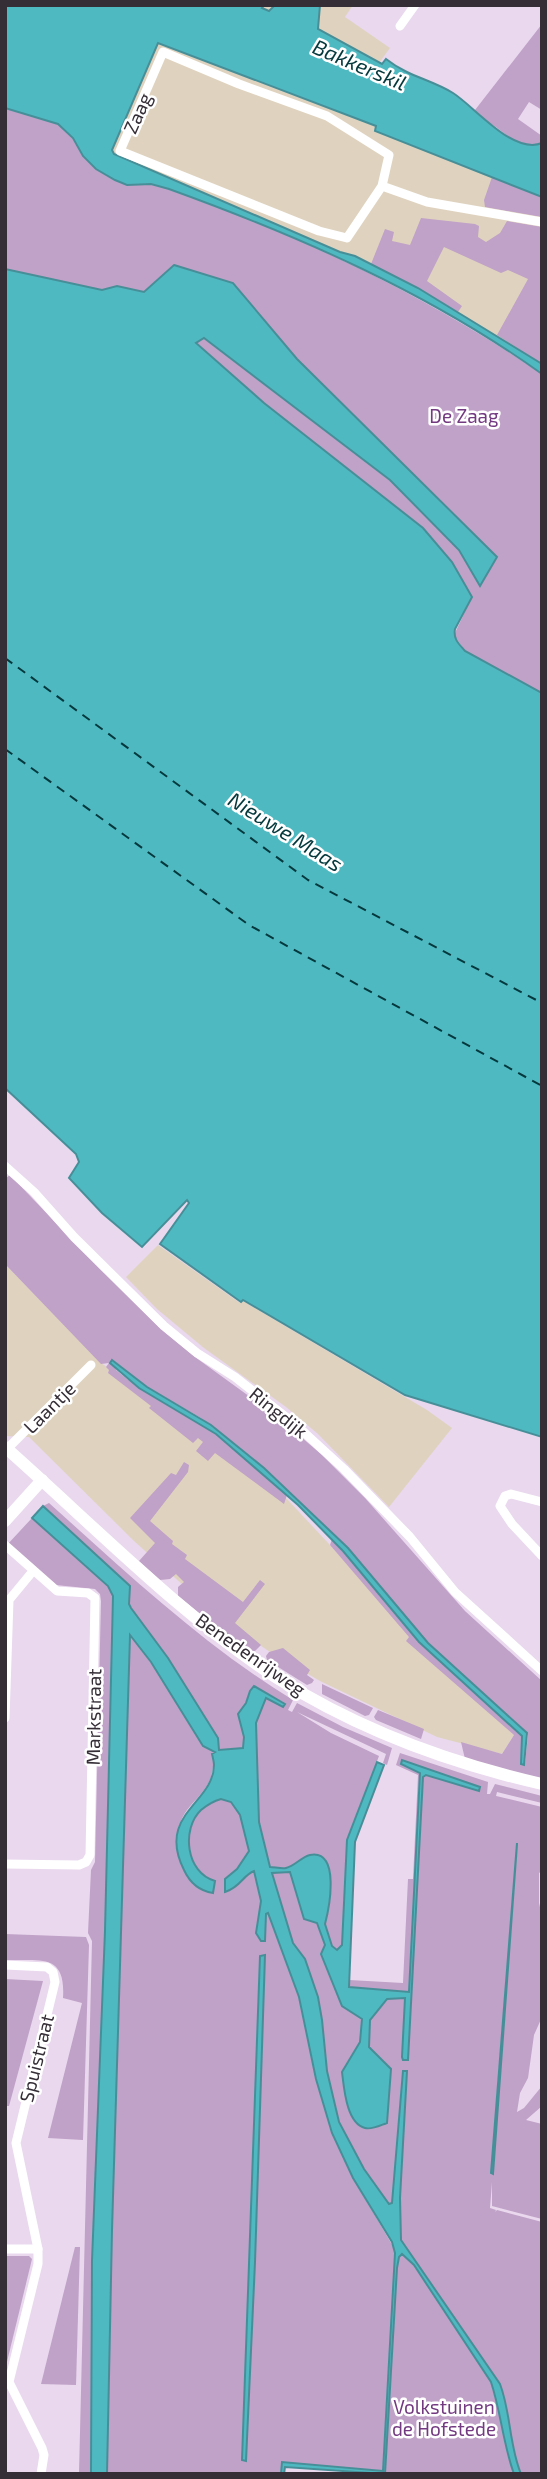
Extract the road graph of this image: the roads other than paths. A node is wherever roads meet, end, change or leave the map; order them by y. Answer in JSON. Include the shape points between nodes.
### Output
{"nodes":[{"id":1,"x":415,"y":5,"type":"edge"},
{"id":2,"x":400,"y":26,"type":"dead end"},
{"id":3,"x":382,"y":186,"type":"junction"},
{"id":4,"x":542,"y":222,"type":"edge"},
{"id":5,"x":5,"y":1166,"type":"edge"},
{"id":6,"x":91,"y":1365,"type":"dead end"},
{"id":7,"x":6,"y":1448,"type":"edge"},
{"id":8,"x":42,"y":1480,"type":"junction"},
{"id":9,"x":542,"y":1502,"type":"edge"},
{"id":10,"x":5,"y":1521,"type":"edge"},
{"id":11,"x":5,"y":1545,"type":"edge"},
{"id":12,"x":542,"y":1556,"type":"edge"},
{"id":13,"x":33,"y":1571,"type":"junction"},
{"id":14,"x":542,"y":1671,"type":"edge"},
{"id":15,"x":5,"y":1712,"type":"edge"},
{"id":16,"x":5,"y":1718,"type":"edge"},
{"id":17,"x":542,"y":1784,"type":"edge"},
{"id":18,"x":5,"y":1864,"type":"edge"},
{"id":19,"x":5,"y":1965,"type":"edge"},
{"id":20,"x":5,"y":2249,"type":"edge"},
{"id":21,"x":38,"y":2249,"type":"junction"},
{"id":22,"x":41,"y":2474,"type":"edge"}],
"edges":[{"from":1,"to":2,"type":"street"},
{"from":3,"to":3,"type":"street","name":"Zaag","via":[[389,155],[337,122],[163,52],[120,151],[347,238]]},
{"from":3,"to":4,"type":"street","via":[[427,202]]},
{"from":5,"to":14,"type":"street","name":"Ringdijk","via":[[164,1326],[286,1417],[344,1469],[411,1537],[455,1592]]},
{"from":6,"to":7,"type":"street","name":"Laantje"},
{"from":7,"to":8,"type":"street","name":"Benedenrijweg"},
{"from":8,"to":10,"type":"street"},
{"from":8,"to":17,"type":"street","name":"Benedenrijweg","via":[[178,1602],[277,1678],[389,1735],[451,1759]]},
{"from":9,"to":12,"type":"street","via":[[511,1494],[500,1506]]},
{"from":11,"to":13,"type":"street","name":"Markstraat"},
{"from":13,"to":15,"type":"street","via":[[9,1600]]},
{"from":13,"to":18,"type":"street","name":"Markstraat","via":[[57,1591],[88,1593],[95,1598],[90,1855],[79,1865]]},
{"from":15,"to":16,"type":"street"},
{"from":19,"to":21,"type":"street","name":"Spuistraat","via":[[47,1967],[55,1982],[16,2143]]},
{"from":20,"to":21,"type":"street"},
{"from":21,"to":22,"type":"street","name":"Spuistraat","via":[[9,2382],[42,2448]]}]}
